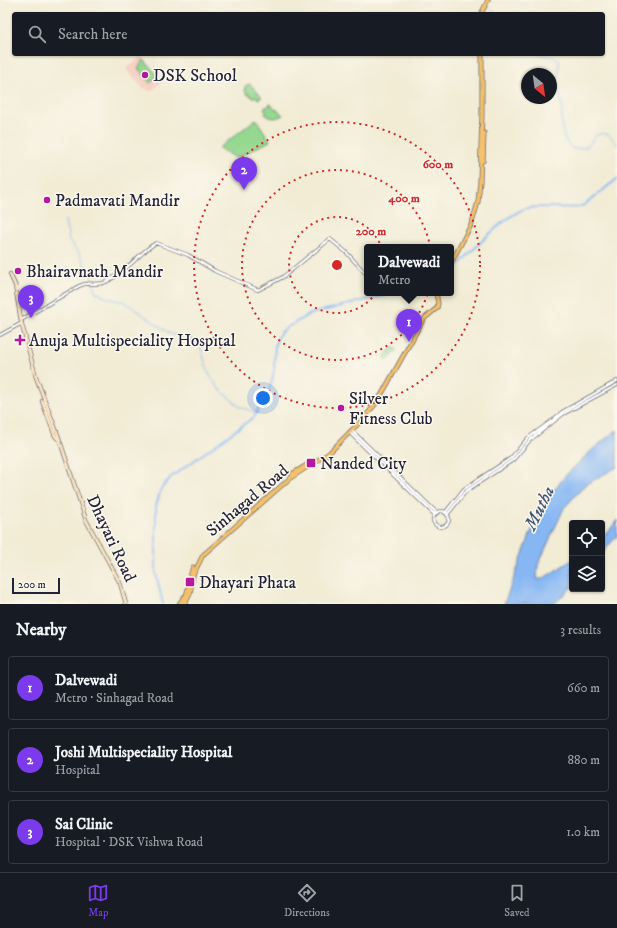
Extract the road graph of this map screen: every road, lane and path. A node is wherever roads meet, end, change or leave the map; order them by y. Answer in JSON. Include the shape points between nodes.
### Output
{"nodes":[{"id":1,"x":488,"y":0,"type":"edge"},
{"id":2,"x":482,"y":12,"type":"edge"},
{"id":3,"x":482,"y":56,"type":"edge"},
{"id":4,"x":454,"y":257,"type":"edge"},
{"id":5,"x":364,"y":271,"type":"edge"},
{"id":6,"x":10,"y":274,"type":"dead end"},
{"id":7,"x":438,"y":296,"type":"edge"},
{"id":8,"x":22,"y":323,"type":"junction"},
{"id":9,"x":0,"y":335,"type":"edge"},
{"id":10,"x":617,"y":381,"type":"edge"},
{"id":11,"x":617,"y":385,"type":"edge"},
{"id":12,"x":559,"y":416,"type":"junction"},
{"id":13,"x":350,"y":431,"type":"junction"},
{"id":14,"x":251,"y":511,"type":"junction"},
{"id":15,"x":436,"y":514,"type":"junction"},
{"id":16,"x":446,"y":514,"type":"junction"},
{"id":17,"x":188,"y":592,"type":"junction"},
{"id":18,"x":125,"y":603,"type":"edge"},
{"id":19,"x":179,"y":604,"type":"edge"},
{"id":20,"x":184,"y":604,"type":"edge"}],
"edges":[{"from":1,"to":2,"type":"main road"},
{"from":3,"to":4,"type":"main road","via":[[482,190],[475,222]]},
{"from":5,"to":8,"type":"street","via":[[330,239],[283,277],[258,290],[215,271],[188,255],[156,243],[106,282],[87,282]]},
{"from":6,"to":8,"type":"main road","name":"Dhayari Road","via":[[15,286]]},
{"from":7,"to":13,"type":"main road","name":"Sinhagad Road","via":[[440,307],[424,320],[378,401]]},
{"from":8,"to":9,"type":"street"},
{"from":8,"to":18,"type":"main road","name":"Dhayari Road","via":[[36,377],[86,520],[120,583]]},
{"from":10,"to":12,"type":"street"},
{"from":11,"to":12,"type":"street"},
{"from":12,"to":16,"type":"street","via":[[530,440],[514,460],[466,491]]},
{"from":13,"to":14,"type":"main road","name":"Sinhagad Road","via":[[328,453],[302,467]]},
{"from":13,"to":15,"type":"street"},
{"from":14,"to":17,"type":"main road","name":"Sinhagad Road","via":[[202,554],[190,574]]},
{"from":14,"to":20,"type":"main road","name":"Sinhagad Road","via":[[203,555],[193,575],[190,594]]},
{"from":15,"to":16,"type":"street"},
{"from":15,"to":16,"type":"street","via":[[434,523],[442,527],[448,522]]},
{"from":17,"to":19,"type":"main road"},
{"from":17,"to":20,"type":"main road"}]}
